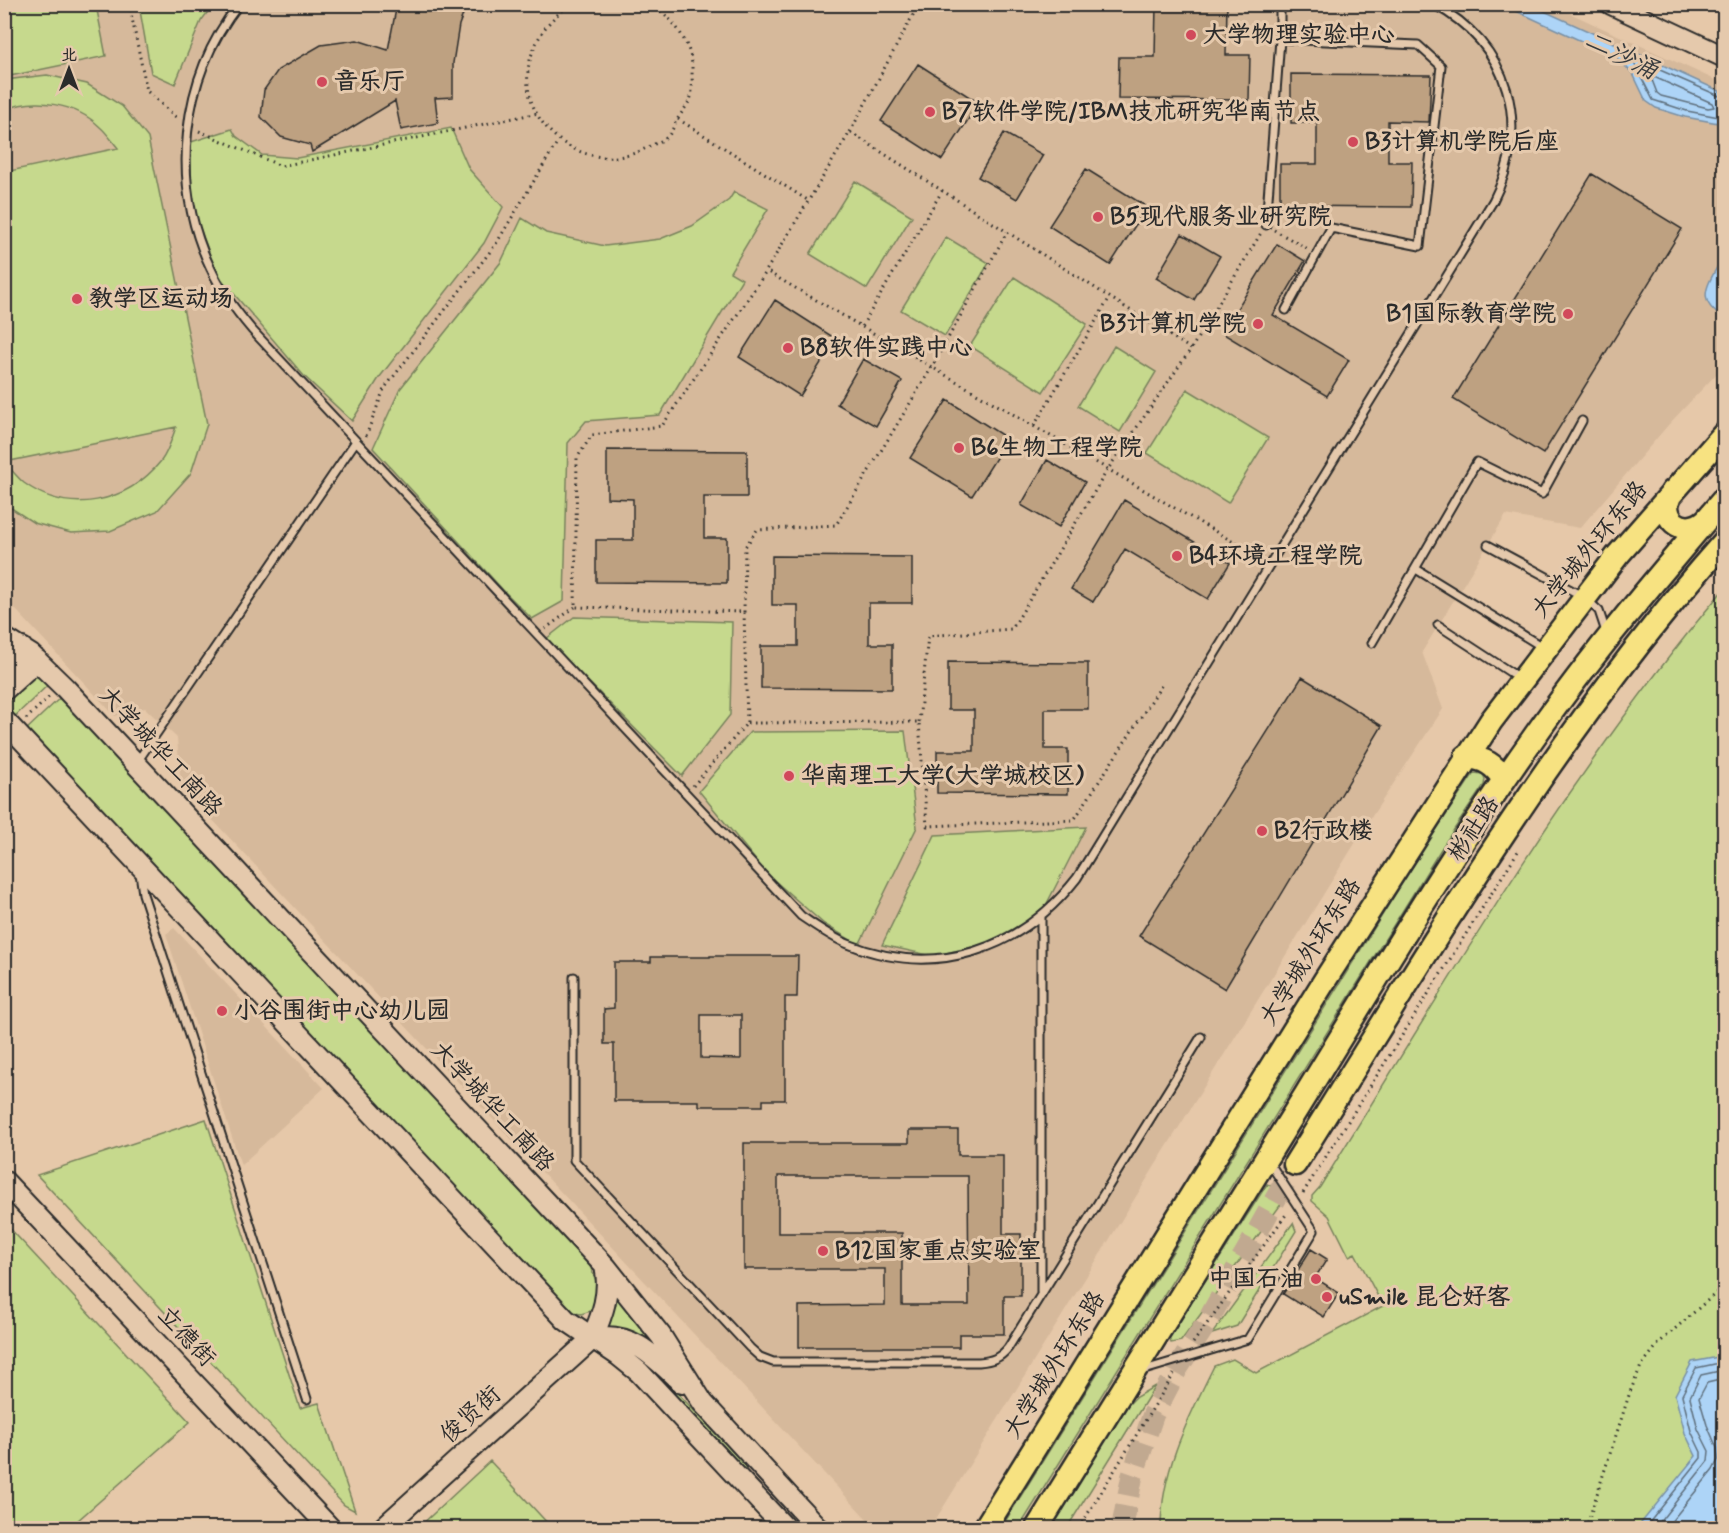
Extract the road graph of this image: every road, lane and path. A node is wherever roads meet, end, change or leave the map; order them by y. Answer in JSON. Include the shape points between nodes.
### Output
{"nodes":[{"id":1,"x":129,"y":4,"type":"edge"},
{"id":2,"x":239,"y":4,"type":"edge"},
{"id":3,"x":573,"y":4,"type":"edge"},
{"id":4,"x":649,"y":4,"type":"edge"},
{"id":5,"x":919,"y":4,"type":"edge"},
{"id":6,"x":1280,"y":4,"type":"edge"},
{"id":7,"x":1433,"y":4,"type":"edge"},
{"id":8,"x":1611,"y":4,"type":"edge"},
{"id":9,"x":1280,"y":39,"type":"junction"},
{"id":10,"x":1725,"y":57,"type":"edge"},
{"id":11,"x":538,"y":113,"type":"junction"},
{"id":12,"x":678,"y":119,"type":"junction"},
{"id":13,"x":185,"y":125,"type":"dead end"},
{"id":14,"x":195,"y":130,"type":"dead end"},
{"id":15,"x":850,"y":132,"type":"junction"},
{"id":16,"x":558,"y":140,"type":"junction"},
{"id":17,"x":942,"y":191,"type":"junction"},
{"id":18,"x":809,"y":201,"type":"junction"},
{"id":19,"x":1266,"y":225,"type":"junction"},
{"id":20,"x":1007,"y":232,"type":"junction"},
{"id":21,"x":1317,"y":255,"type":"junction"},
{"id":22,"x":766,"y":271,"type":"junction"},
{"id":23,"x":1110,"y":297,"type":"junction"},
{"id":24,"x":1286,"y":309,"type":"dead end"},
{"id":25,"x":862,"y":327,"type":"junction"},
{"id":26,"x":1191,"y":349,"type":"junction"},
{"id":27,"x":932,"y":367,"type":"junction"},
{"id":28,"x":1582,"y":420,"type":"dead end"},
{"id":29,"x":1034,"y":426,"type":"junction"},
{"id":30,"x":1725,"y":434,"type":"edge"},
{"id":31,"x":365,"y":440,"type":"dead end"},
{"id":32,"x":356,"y":441,"type":"junction"},
{"id":33,"x":1108,"y":469,"type":"junction"},
{"id":34,"x":1673,"y":491,"type":"junction"},
{"id":35,"x":1725,"y":499,"type":"edge"},
{"id":36,"x":1706,"y":520,"type":"junction"},
{"id":37,"x":1725,"y":542,"type":"edge"},
{"id":38,"x":1488,"y":545,"type":"dead end"},
{"id":39,"x":1270,"y":563,"type":"dead end"},
{"id":40,"x":1416,"y":569,"type":"junction"},
{"id":41,"x":1584,"y":597,"type":"junction"},
{"id":42,"x":575,"y":607,"type":"junction"},
{"id":43,"x":744,"y":612,"type":"junction"},
{"id":44,"x":1438,"y":625,"type":"dead end"},
{"id":45,"x":539,"y":634,"type":"dead end"},
{"id":46,"x":4,"y":638,"type":"edge"},
{"id":47,"x":1606,"y":640,"type":"junction"},
{"id":48,"x":1372,"y":643,"type":"dead end"},
{"id":49,"x":1544,"y":648,"type":"junction"},
{"id":50,"x":29,"y":654,"type":"junction"},
{"id":51,"x":4,"y":664,"type":"edge"},
{"id":52,"x":1521,"y":680,"type":"junction"},
{"id":53,"x":1163,"y":683,"type":"dead end"},
{"id":54,"x":4,"y":690,"type":"edge"},
{"id":55,"x":49,"y":696,"type":"dead end"},
{"id":56,"x":918,"y":722,"type":"junction"},
{"id":57,"x":11,"y":723,"type":"edge"},
{"id":58,"x":747,"y":723,"type":"junction"},
{"id":59,"x":1467,"y":757,"type":"junction"},
{"id":60,"x":136,"y":764,"type":"junction"},
{"id":61,"x":1504,"y":780,"type":"junction"},
{"id":62,"x":688,"y":792,"type":"dead end"},
{"id":63,"x":1521,"y":846,"type":"dead end"},
{"id":64,"x":142,"y":868,"type":"junction"},
{"id":65,"x":1041,"y":917,"type":"junction"},
{"id":66,"x":574,"y":977,"type":"dead end"},
{"id":67,"x":1201,"y":1037,"type":"dead end"},
{"id":68,"x":1266,"y":1158,"type":"junction"},
{"id":69,"x":1295,"y":1164,"type":"tunnel mouth"},
{"id":70,"x":4,"y":1181,"type":"edge"},
{"id":71,"x":1304,"y":1191,"type":"dead end"},
{"id":72,"x":1288,"y":1213,"type":"dead end"},
{"id":73,"x":605,"y":1266,"type":"junction"},
{"id":74,"x":1725,"y":1286,"type":"edge"},
{"id":75,"x":1041,"y":1295,"type":"junction"},
{"id":76,"x":1197,"y":1337,"type":"dead end"},
{"id":77,"x":592,"y":1339,"type":"junction"},
{"id":78,"x":1132,"y":1374,"type":"junction"},
{"id":79,"x":1170,"y":1381,"type":"dead end"},
{"id":80,"x":307,"y":1399,"type":"dead end"},
{"id":81,"x":704,"y":1403,"type":"junction"},
{"id":82,"x":330,"y":1528,"type":"edge"},
{"id":83,"x":383,"y":1528,"type":"edge"},
{"id":84,"x":786,"y":1528,"type":"edge"},
{"id":85,"x":818,"y":1528,"type":"edge"},
{"id":86,"x":985,"y":1528,"type":"edge"},
{"id":87,"x":1037,"y":1528,"type":"edge"},
{"id":88,"x":1079,"y":1528,"type":"edge"},
{"id":89,"x":1586,"y":1528,"type":"edge"}],
"edges":[{"from":1,"to":13,"type":"path","via":[[147,91]]},
{"from":2,"to":32,"type":"lane","via":[[208,57],[189,119],[187,189],[197,236],[237,312]]},
{"from":3,"to":11,"type":"path","via":[[560,11],[540,33],[529,61],[530,93]]},
{"from":4,"to":12,"type":"path","via":[[681,32],[692,61],[691,98]]},
{"from":5,"to":15,"type":"path"},
{"from":6,"to":9,"type":"lane"},
{"from":7,"to":65,"type":"lane","via":[[1472,31],[1500,72],[1510,103],[1512,130],[1509,160],[1500,187],[1086,863],[1066,892]]},
{"from":8,"to":10,"type":"main road"},
{"from":9,"to":19,"type":"lane"},
{"from":9,"to":21,"type":"lane","via":[[1418,45],[1441,66],[1420,246],[1332,228]]},
{"from":11,"to":14,"type":"path","via":[[281,166]]},
{"from":11,"to":16,"type":"path"},
{"from":12,"to":16,"type":"path","via":[[667,137],[634,156],[608,159],[579,153]]},
{"from":12,"to":18,"type":"path"},
{"from":15,"to":17,"type":"path"},
{"from":15,"to":18,"type":"path"},
{"from":16,"to":31,"type":"path","via":[[496,244],[384,389]]},
{"from":17,"to":20,"type":"path"},
{"from":17,"to":25,"type":"path"},
{"from":18,"to":22,"type":"path"},
{"from":19,"to":21,"type":"path"},
{"from":19,"to":26,"type":"path"},
{"from":20,"to":23,"type":"path"},
{"from":20,"to":27,"type":"path"},
{"from":21,"to":24,"type":"lane"},
{"from":22,"to":25,"type":"path"},
{"from":22,"to":42,"type":"path","via":[[662,426],[592,435],[577,458]]},
{"from":23,"to":26,"type":"path"},
{"from":23,"to":29,"type":"path"},
{"from":25,"to":27,"type":"path"},
{"from":26,"to":33,"type":"path"},
{"from":27,"to":29,"type":"path"},
{"from":27,"to":43,"type":"path","via":[[836,525],[757,530],[745,547]]},
{"from":28,"to":40,"type":"lane","via":[[1542,494],[1477,462]]},
{"from":29,"to":33,"type":"path"},
{"from":30,"to":34,"type":"main road","name":"大学城外环东路"},
{"from":32,"to":60,"type":"lane"},
{"from":32,"to":65,"type":"lane","via":[[807,920],[857,947],[923,959],[942,958],[1000,942]]},
{"from":33,"to":39,"type":"path"},
{"from":33,"to":56,"type":"path","via":[[1012,629],[928,636]]},
{"from":34,"to":36,"type":"main road","via":[[1667,511],[1674,523],[1694,528]]},
{"from":34,"to":41,"type":"main road","name":"大学城外环东路"},
{"from":35,"to":36,"type":"main road"},
{"from":36,"to":47,"type":"main road"},
{"from":37,"to":69,"type":"main road","name":"彬社路","via":[[1624,662],[1523,804]]},
{"from":38,"to":41,"type":"lane"},
{"from":40,"to":48,"type":"lane"},
{"from":40,"to":49,"type":"lane"},
{"from":41,"to":47,"type":"lane","via":[[1599,611]]},
{"from":41,"to":49,"type":"main road","name":"大学城外环东路"},
{"from":42,"to":43,"type":"path"},
{"from":42,"to":45,"type":"path"},
{"from":43,"to":58,"type":"path"},
{"from":44,"to":52,"type":"lane"},
{"from":46,"to":50,"type":"main road","name":"大学城华工南路"},
{"from":47,"to":61,"type":"main road"},
{"from":49,"to":52,"type":"main road","name":"大学城外环东路"},
{"from":50,"to":51,"type":"main road"},
{"from":50,"to":54,"type":"main road"},
{"from":50,"to":60,"type":"main road","name":"大学城华工南路"},
{"from":52,"to":59,"type":"main road","name":"大学城外环东路"},
{"from":53,"to":56,"type":"path","via":[[1074,820],[927,826]]},
{"from":55,"to":57,"type":"path"},
{"from":56,"to":58,"type":"path"},
{"from":57,"to":64,"type":"main road"},
{"from":58,"to":62,"type":"path"},
{"from":59,"to":61,"type":"main road","via":[[1484,760]]},
{"from":59,"to":86,"type":"main road","name":"大学城外环东路"},
{"from":60,"to":73,"type":"main road","name":"大学城华工南路"},
{"from":61,"to":68,"type":"main road"},
{"from":63,"to":71,"type":"path"},
{"from":64,"to":77,"type":"main road","via":[[558,1312]]},
{"from":64,"to":80,"type":"lane","via":[[143,894]]},
{"from":65,"to":75,"type":"lane"},
{"from":66,"to":75,"type":"lane","via":[[574,1160],[760,1357],[773,1362],[992,1360],[1008,1348]]},
{"from":67,"to":75,"type":"lane"},
{"from":68,"to":78,"type":"main road"},
{"from":68,"to":78,"type":"lane","via":[[1314,1231],[1248,1339]]},
{"from":70,"to":82,"type":"main road","name":"立德街"},
{"from":72,"to":76,"type":"path"},
{"from":73,"to":77,"type":"main road","name":"俊贤街","via":[[606,1300]]},
{"from":73,"to":81,"type":"main road","name":"大学城华工南路","via":[[661,1336]]},
{"from":74,"to":89,"type":"path","via":[[1660,1342],[1641,1366]]},
{"from":77,"to":81,"type":"main road","via":[[610,1337],[638,1345]]},
{"from":77,"to":83,"type":"main road","name":"俊贤街"},
{"from":77,"to":84,"type":"main road","via":[[639,1372]]},
{"from":78,"to":87,"type":"main road"},
{"from":79,"to":88,"type":"path"},
{"from":81,"to":85,"type":"main road","name":"大学城华工南路"}]}
